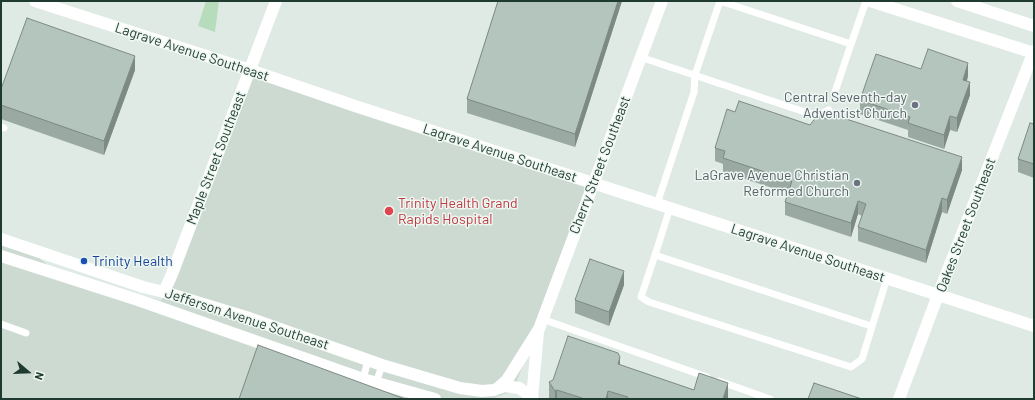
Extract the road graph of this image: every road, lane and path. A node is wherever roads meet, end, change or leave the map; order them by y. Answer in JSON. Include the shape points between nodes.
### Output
{"nodes":[{"id":1,"x":35,"y":1,"type":"edge"},
{"id":2,"x":276,"y":1,"type":"edge"},
{"id":3,"x":662,"y":1,"type":"edge"},
{"id":4,"x":866,"y":1,"type":"edge"},
{"id":5,"x":870,"y":1,"type":"edge"},
{"id":6,"x":957,"y":1,"type":"edge"},
{"id":7,"x":1034,"y":26,"type":"edge"},
{"id":8,"x":851,"y":44,"type":"junction"},
{"id":9,"x":1034,"y":52,"type":"edge"},
{"id":10,"x":640,"y":57,"type":"junction"},
{"id":11,"x":250,"y":70,"type":"junction"},
{"id":12,"x":695,"y":75,"type":"junction"},
{"id":13,"x":835,"y":92,"type":"dead end"},
{"id":14,"x":829,"y":110,"type":"dead end"},
{"id":15,"x":593,"y":183,"type":"junction"},
{"id":16,"x":657,"y":204,"type":"junction"},
{"id":17,"x":670,"y":208,"type":"junction"},
{"id":18,"x":1,"y":239,"type":"edge"},
{"id":19,"x":655,"y":255,"type":"junction"},
{"id":20,"x":1,"y":256,"type":"edge"},
{"id":21,"x":887,"y":278,"type":"junction"},
{"id":22,"x":164,"y":292,"type":"junction"},
{"id":23,"x":938,"y":295,"type":"junction"},
{"id":24,"x":1,"y":324,"type":"edge"},
{"id":25,"x":540,"y":324,"type":"junction"},
{"id":26,"x":872,"y":326,"type":"junction"},
{"id":27,"x":1034,"y":326,"type":"edge"},
{"id":28,"x":26,"y":332,"type":"dead end"},
{"id":29,"x":368,"y":361,"type":"junction"},
{"id":30,"x":382,"y":365,"type":"junction"},
{"id":31,"x":363,"y":379,"type":"junction"},
{"id":32,"x":376,"y":383,"type":"junction"},
{"id":33,"x":496,"y":389,"type":"junction"},
{"id":34,"x":359,"y":391,"type":"edge"},
{"id":35,"x":371,"y":399,"type":"edge"},
{"id":36,"x":435,"y":399,"type":"edge"},
{"id":37,"x":485,"y":399,"type":"edge"},
{"id":38,"x":532,"y":399,"type":"edge"},
{"id":39,"x":770,"y":399,"type":"edge"},
{"id":40,"x":899,"y":399,"type":"edge"}],
"edges":[{"from":1,"to":11,"type":"street","name":"Lagrave Avenue Southeast"},
{"from":2,"to":11,"type":"street","name":"Maple Street Southeast"},
{"from":3,"to":10,"type":"street","name":"Cherry Street Southeast"},
{"from":4,"to":8,"type":"lane"},
{"from":5,"to":9,"type":"street"},
{"from":6,"to":7,"type":"street"},
{"from":8,"to":12,"type":"lane","via":[[720,1]]},
{"from":8,"to":13,"type":"lane"},
{"from":9,"to":23,"type":"street","name":"Oakes Street Southeast"},
{"from":10,"to":12,"type":"lane"},
{"from":10,"to":15,"type":"street","name":"Cherry Street Southeast"},
{"from":11,"to":15,"type":"street","name":"Lagrave Avenue Southeast"},
{"from":11,"to":22,"type":"street","name":"Maple Street Southeast"},
{"from":12,"to":14,"type":"lane","via":[[808,113],[819,115]]},
{"from":12,"to":16,"type":"lane","via":[[694,92]]},
{"from":15,"to":16,"type":"street","name":"Lagrave Avenue Southeast"},
{"from":15,"to":25,"type":"street","name":"Cherry Street Southeast"},
{"from":16,"to":17,"type":"street","name":"Lagrave Avenue Southeast"},
{"from":17,"to":19,"type":"lane"},
{"from":17,"to":21,"type":"street","name":"Lagrave Avenue Southeast"},
{"from":18,"to":22,"type":"street","name":"Jefferson Avenue Southeast"},
{"from":19,"to":26,"type":"lane"},
{"from":19,"to":26,"type":"lane","via":[[641,297],[649,302],[851,367],[862,360]]},
{"from":20,"to":31,"type":"street","name":"Jefferson Avenue Southeast","via":[[138,300]]},
{"from":21,"to":23,"type":"street","name":"Lagrave Avenue Southeast"},
{"from":21,"to":26,"type":"lane"},
{"from":22,"to":29,"type":"street","name":"Jefferson Avenue Southeast","via":[[246,317]]},
{"from":23,"to":27,"type":"street","name":"Lagrave Avenue Southeast"},
{"from":23,"to":40,"type":"street","name":"Oakes Street Southeast"},
{"from":24,"to":28,"type":"lane"},
{"from":25,"to":33,"type":"street","name":"Cherry Street Southeast","via":[[509,376]]},
{"from":25,"to":38,"type":"street","name":"Cherry Street Southeast"},
{"from":25,"to":39,"type":"lane"},
{"from":29,"to":30,"type":"street","name":"Jefferson Avenue Southeast"},
{"from":29,"to":31,"type":"lane"},
{"from":30,"to":32,"type":"lane"},
{"from":30,"to":33,"type":"street","name":"Jefferson Avenue Southeast","via":[[460,388]]},
{"from":31,"to":32,"type":"street","name":"Jefferson Avenue Southeast"},
{"from":31,"to":34,"type":"lane"},
{"from":32,"to":35,"type":"lane"},
{"from":32,"to":36,"type":"street","name":"Jefferson Avenue Southeast"},
{"from":33,"to":37,"type":"street","name":"Cherry Street Southeast"},
{"from":33,"to":38,"type":"street","name":"Jefferson Avenue Southeast","via":[[505,386],[519,388]]}]}
